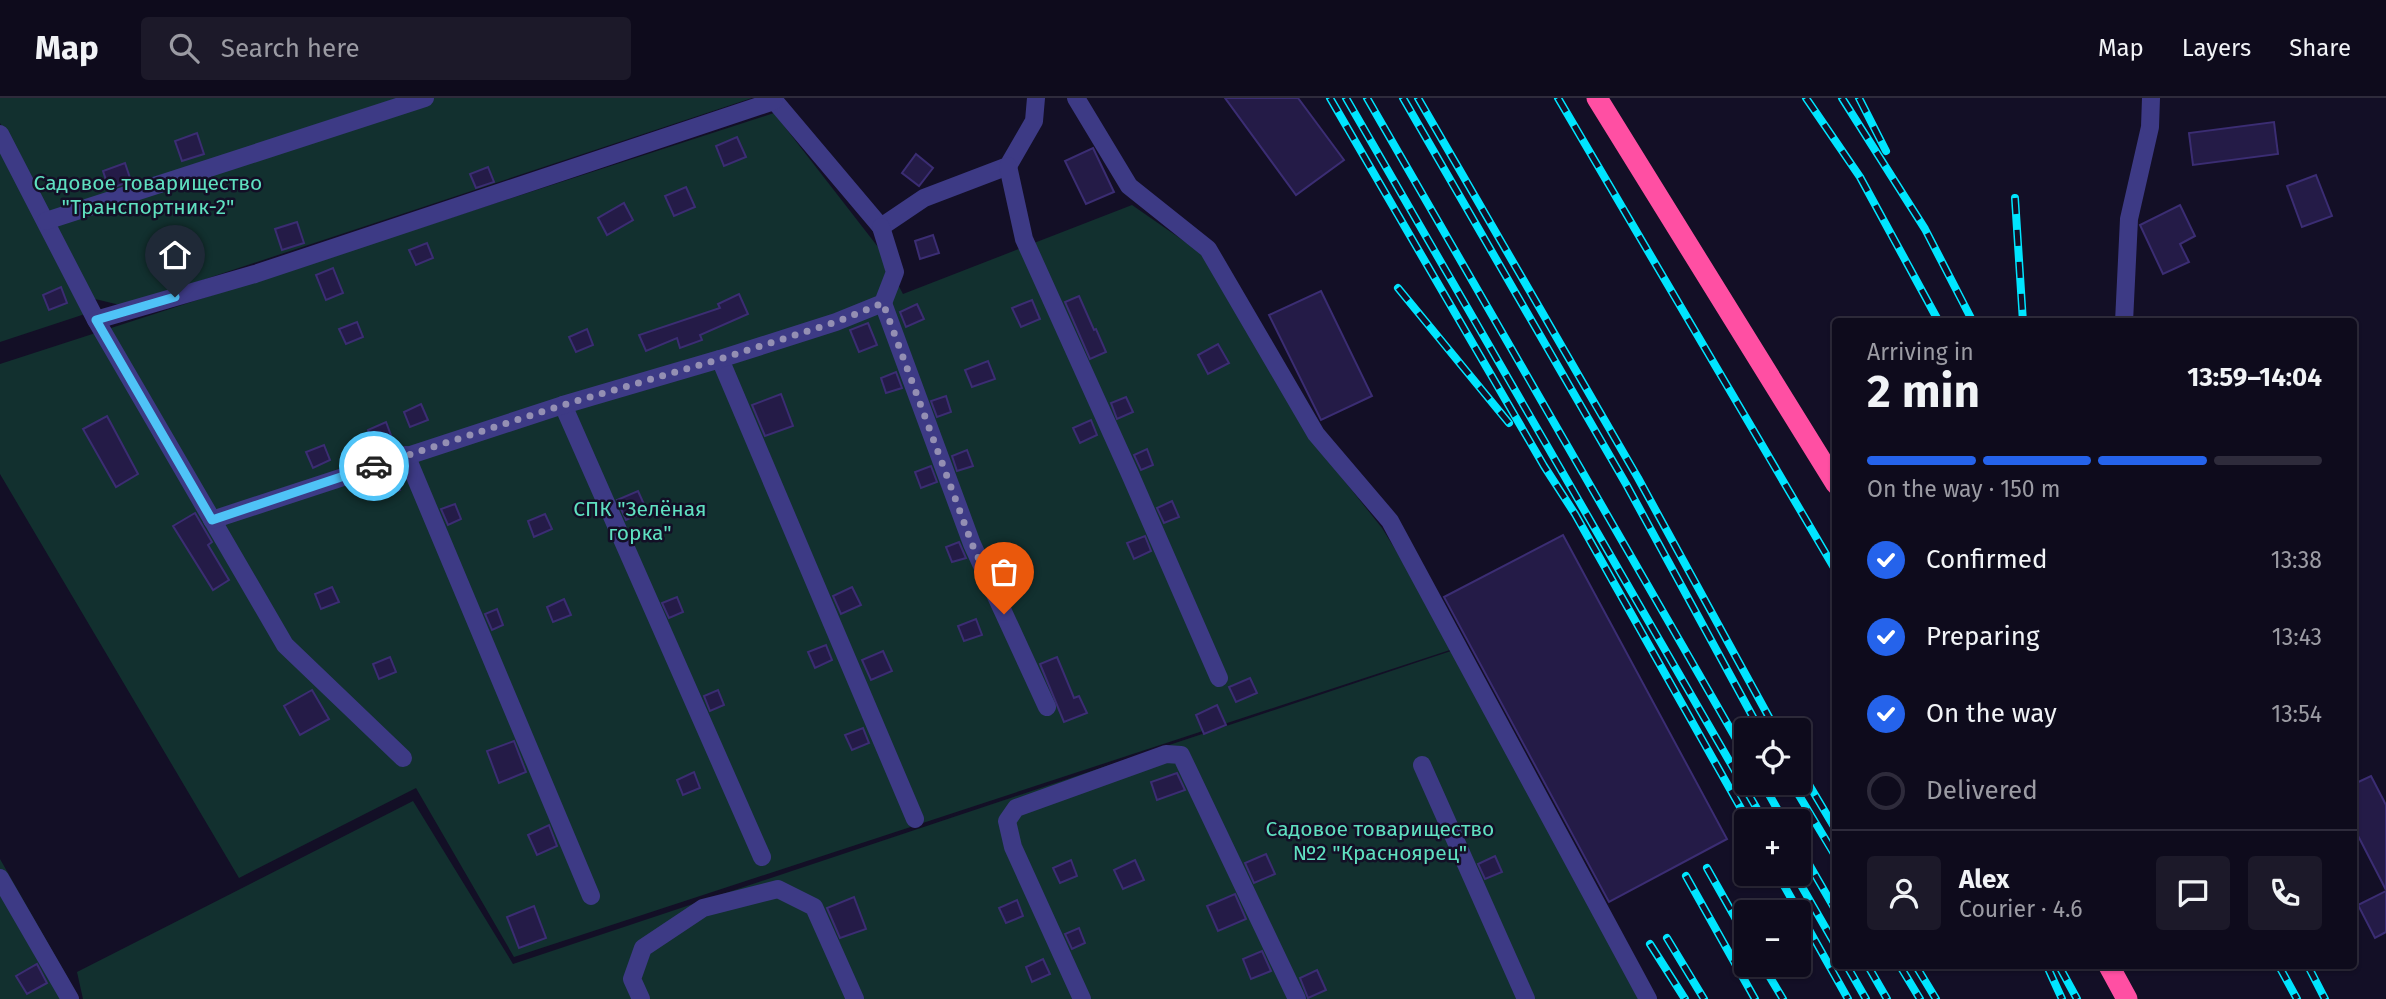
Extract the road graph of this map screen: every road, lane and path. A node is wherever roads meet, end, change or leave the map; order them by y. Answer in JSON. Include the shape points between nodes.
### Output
{"nodes":[{"id":1,"x":425,"y":98,"type":"edge"},
{"id":2,"x":1036,"y":98,"type":"edge"},
{"id":3,"x":1076,"y":98,"type":"edge"},
{"id":4,"x":1597,"y":98,"type":"edge"},
{"id":5,"x":2151,"y":98,"type":"edge"},
{"id":6,"x":773,"y":99,"type":"edge"},
{"id":7,"x":0,"y":134,"type":"edge"},
{"id":8,"x":1008,"y":166,"type":"junction"},
{"id":9,"x":46,"y":221,"type":"junction"},
{"id":10,"x":881,"y":227,"type":"junction"},
{"id":11,"x":883,"y":303,"type":"junction"},
{"id":12,"x":2124,"y":318,"type":"edge"},
{"id":13,"x":96,"y":320,"type":"junction"},
{"id":14,"x":720,"y":359,"type":"junction"},
{"id":15,"x":563,"y":405,"type":"junction"},
{"id":16,"x":406,"y":455,"type":"junction"},
{"id":17,"x":1832,"y":478,"type":"edge"},
{"id":18,"x":212,"y":520,"type":"junction"},
{"id":19,"x":1219,"y":678,"type":"dead end"},
{"id":20,"x":1047,"y":707,"type":"dead end"},
{"id":21,"x":402,"y":758,"type":"dead end"},
{"id":22,"x":1422,"y":765,"type":"dead end"},
{"id":23,"x":915,"y":819,"type":"dead end"},
{"id":24,"x":762,"y":857,"type":"dead end"},
{"id":25,"x":0,"y":878,"type":"edge"},
{"id":26,"x":591,"y":896,"type":"dead end"},
{"id":27,"x":2111,"y":969,"type":"edge"},
{"id":28,"x":70,"y":999,"type":"edge"},
{"id":29,"x":640,"y":999,"type":"edge"},
{"id":30,"x":855,"y":999,"type":"edge"},
{"id":31,"x":1082,"y":999,"type":"edge"},
{"id":32,"x":1297,"y":999,"type":"edge"},
{"id":33,"x":1526,"y":999,"type":"edge"},
{"id":34,"x":1648,"y":999,"type":"edge"},
{"id":35,"x":2127,"y":999,"type":"edge"}],
"edges":[{"from":1,"to":9,"type":"lane"},
{"from":2,"to":8,"type":"lane","via":[[1034,121]]},
{"from":3,"to":34,"type":"lane","via":[[1129,186],[1209,249],[1316,434],[1390,521]]},
{"from":4,"to":17,"type":"highway"},
{"from":5,"to":12,"type":"lane","via":[[2150,127],[2129,219]]},
{"from":6,"to":10,"type":"lane"},
{"from":6,"to":13,"type":"lane","via":[[255,274]]},
{"from":7,"to":9,"type":"lane"},
{"from":8,"to":10,"type":"lane","via":[[924,198]]},
{"from":8,"to":19,"type":"lane","via":[[1024,239]]},
{"from":9,"to":13,"type":"lane"},
{"from":10,"to":11,"type":"lane","via":[[895,272]]},
{"from":11,"to":14,"type":"lane"},
{"from":11,"to":20,"type":"lane","via":[[972,544]]},
{"from":13,"to":18,"type":"lane"},
{"from":14,"to":15,"type":"lane"},
{"from":14,"to":23,"type":"lane"},
{"from":15,"to":16,"type":"lane"},
{"from":15,"to":24,"type":"lane"},
{"from":16,"to":18,"type":"lane"},
{"from":16,"to":26,"type":"lane"},
{"from":18,"to":21,"type":"lane","via":[[285,645]]},
{"from":22,"to":33,"type":"lane"},
{"from":25,"to":28,"type":"lane"},
{"from":27,"to":35,"type":"highway"},
{"from":29,"to":30,"type":"lane","via":[[632,979],[643,948],[703,908],[778,889],[814,907]]},
{"from":31,"to":32,"type":"lane","via":[[1013,846],[1007,821],[1016,808],[1166,754],[1181,755]]}]}
